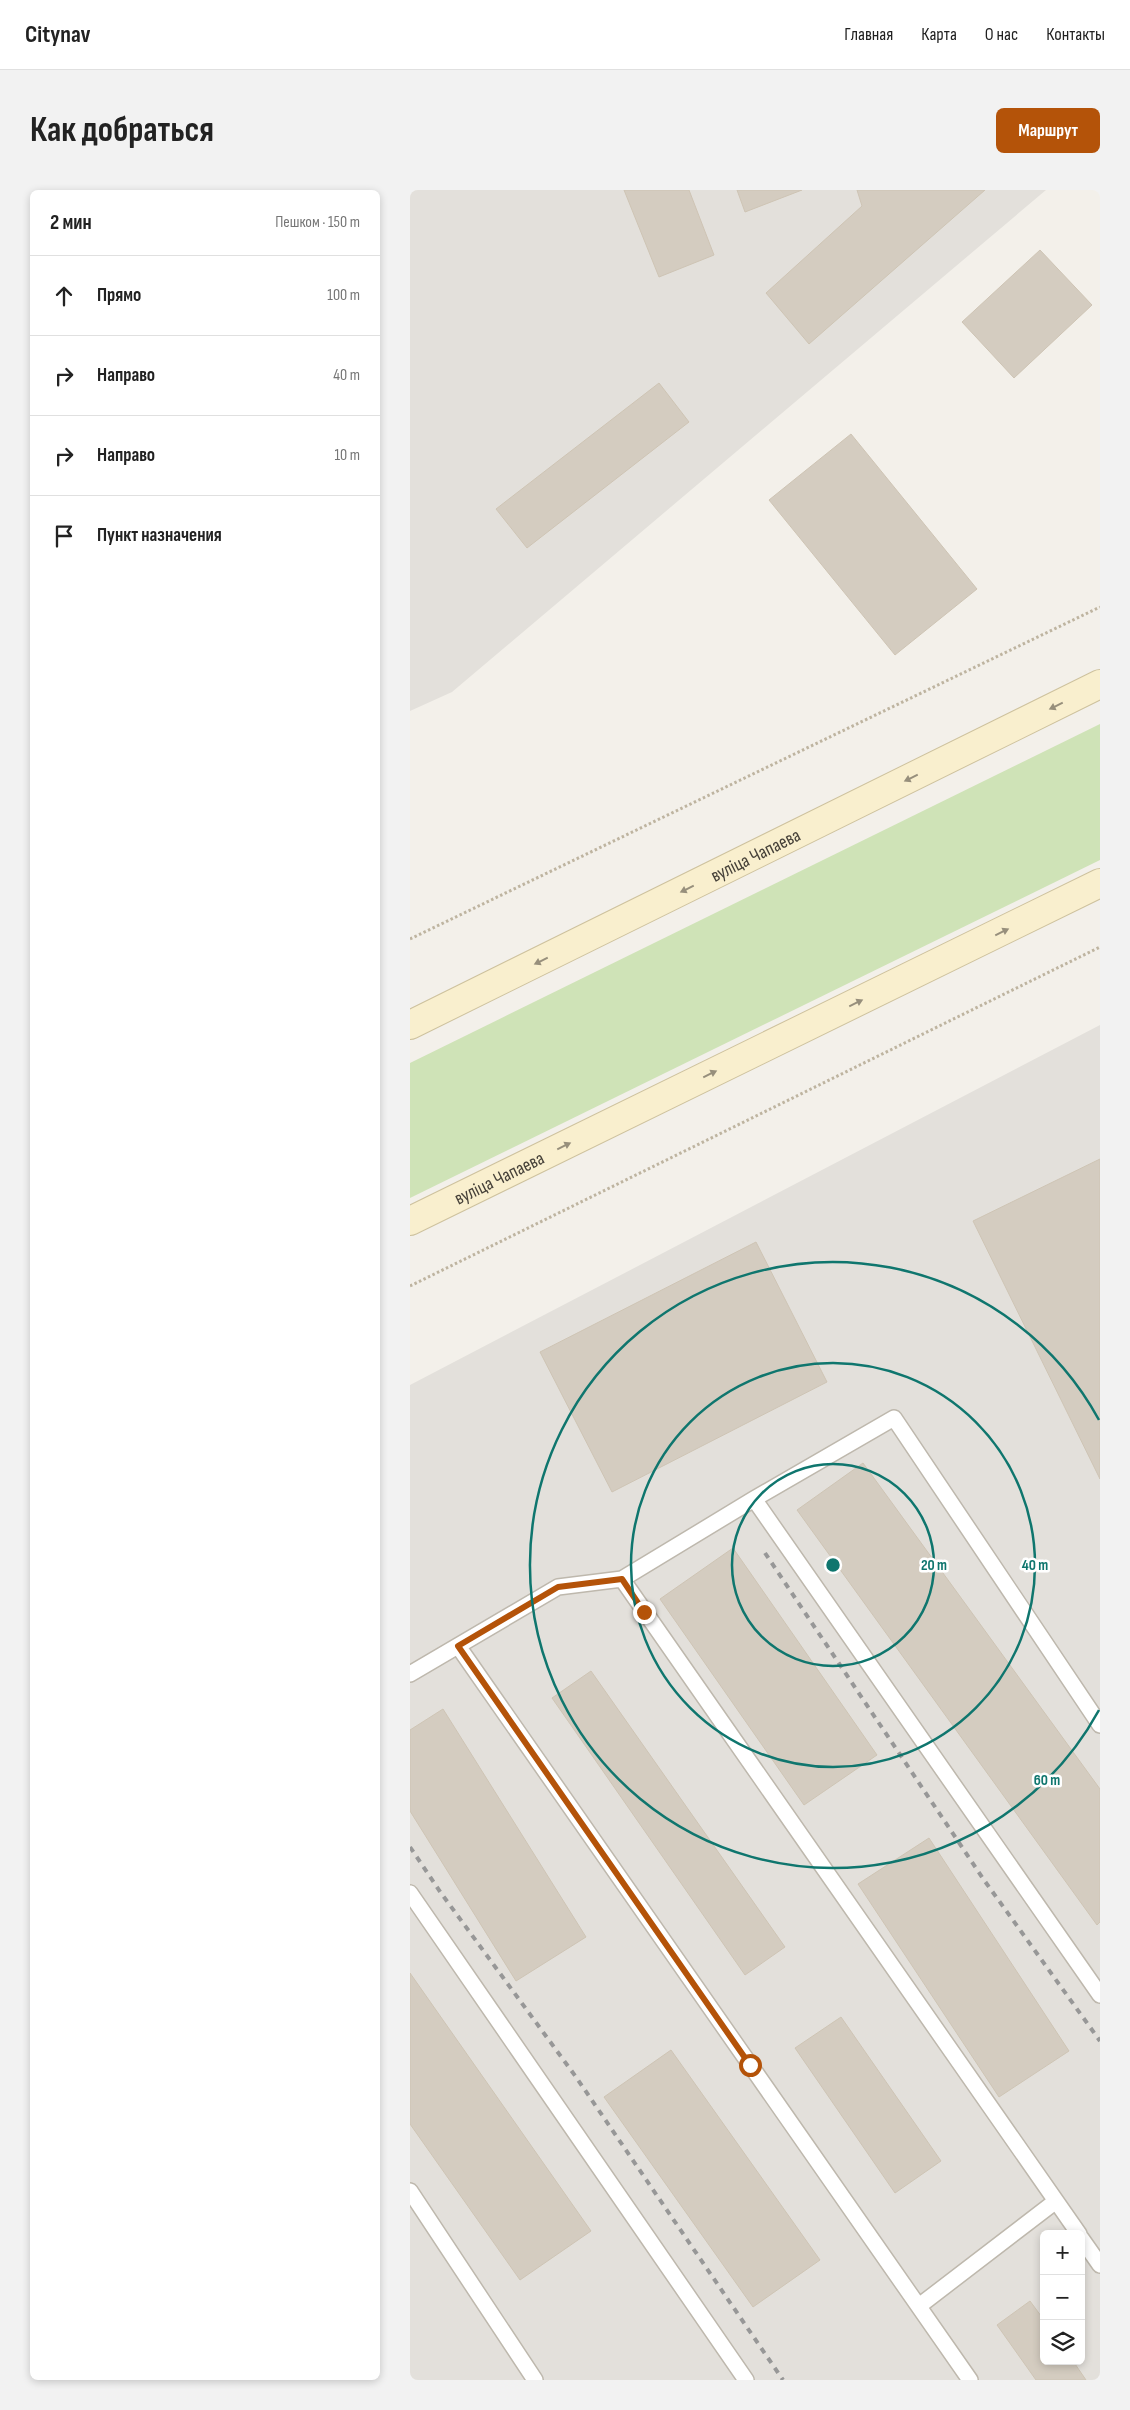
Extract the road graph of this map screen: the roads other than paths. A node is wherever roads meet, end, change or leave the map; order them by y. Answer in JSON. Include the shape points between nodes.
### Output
{"nodes":[{"id":1,"x":1100,"y":684,"type":"edge"},
{"id":2,"x":1100,"y":884,"type":"edge"},
{"id":3,"x":410,"y":1025,"type":"edge"},
{"id":4,"x":410,"y":1221,"type":"edge"},
{"id":5,"x":754,"y":1499,"type":"junction"},
{"id":6,"x":622,"y":1579,"type":"junction"},
{"id":7,"x":458,"y":1646,"type":"junction"},
{"id":8,"x":410,"y":1674,"type":"edge"},
{"id":9,"x":1100,"y":1725,"type":"edge"},
{"id":10,"x":410,"y":1893,"type":"edge"},
{"id":11,"x":1100,"y":1995,"type":"edge"},
{"id":12,"x":410,"y":2191,"type":"edge"},
{"id":13,"x":1056,"y":2201,"type":"junction"},
{"id":14,"x":1076,"y":2230,"type":"edge"},
{"id":15,"x":1085,"y":2243,"type":"edge"},
{"id":16,"x":1100,"y":2264,"type":"edge"},
{"id":17,"x":919,"y":2306,"type":"junction"},
{"id":18,"x":535,"y":2380,"type":"edge"},
{"id":19,"x":746,"y":2380,"type":"edge"},
{"id":20,"x":970,"y":2380,"type":"edge"}],
"edges":[{"from":1,"to":3,"type":"main road","name":"вуліца Чапаева","one_way":true},
{"from":4,"to":2,"type":"main road","name":"вуліца Чапаева","one_way":true},
{"from":5,"to":6,"type":"lane"},
{"from":5,"to":9,"type":"lane","via":[[894,1418]]},
{"from":5,"to":11,"type":"lane"},
{"from":6,"to":7,"type":"lane","via":[[558,1587]]},
{"from":6,"to":13,"type":"lane"},
{"from":7,"to":8,"type":"lane"},
{"from":7,"to":17,"type":"lane"},
{"from":10,"to":19,"type":"lane"},
{"from":12,"to":18,"type":"lane"},
{"from":13,"to":14,"type":"lane"},
{"from":13,"to":17,"type":"lane"},
{"from":15,"to":16,"type":"lane"},
{"from":17,"to":20,"type":"lane"}]}
